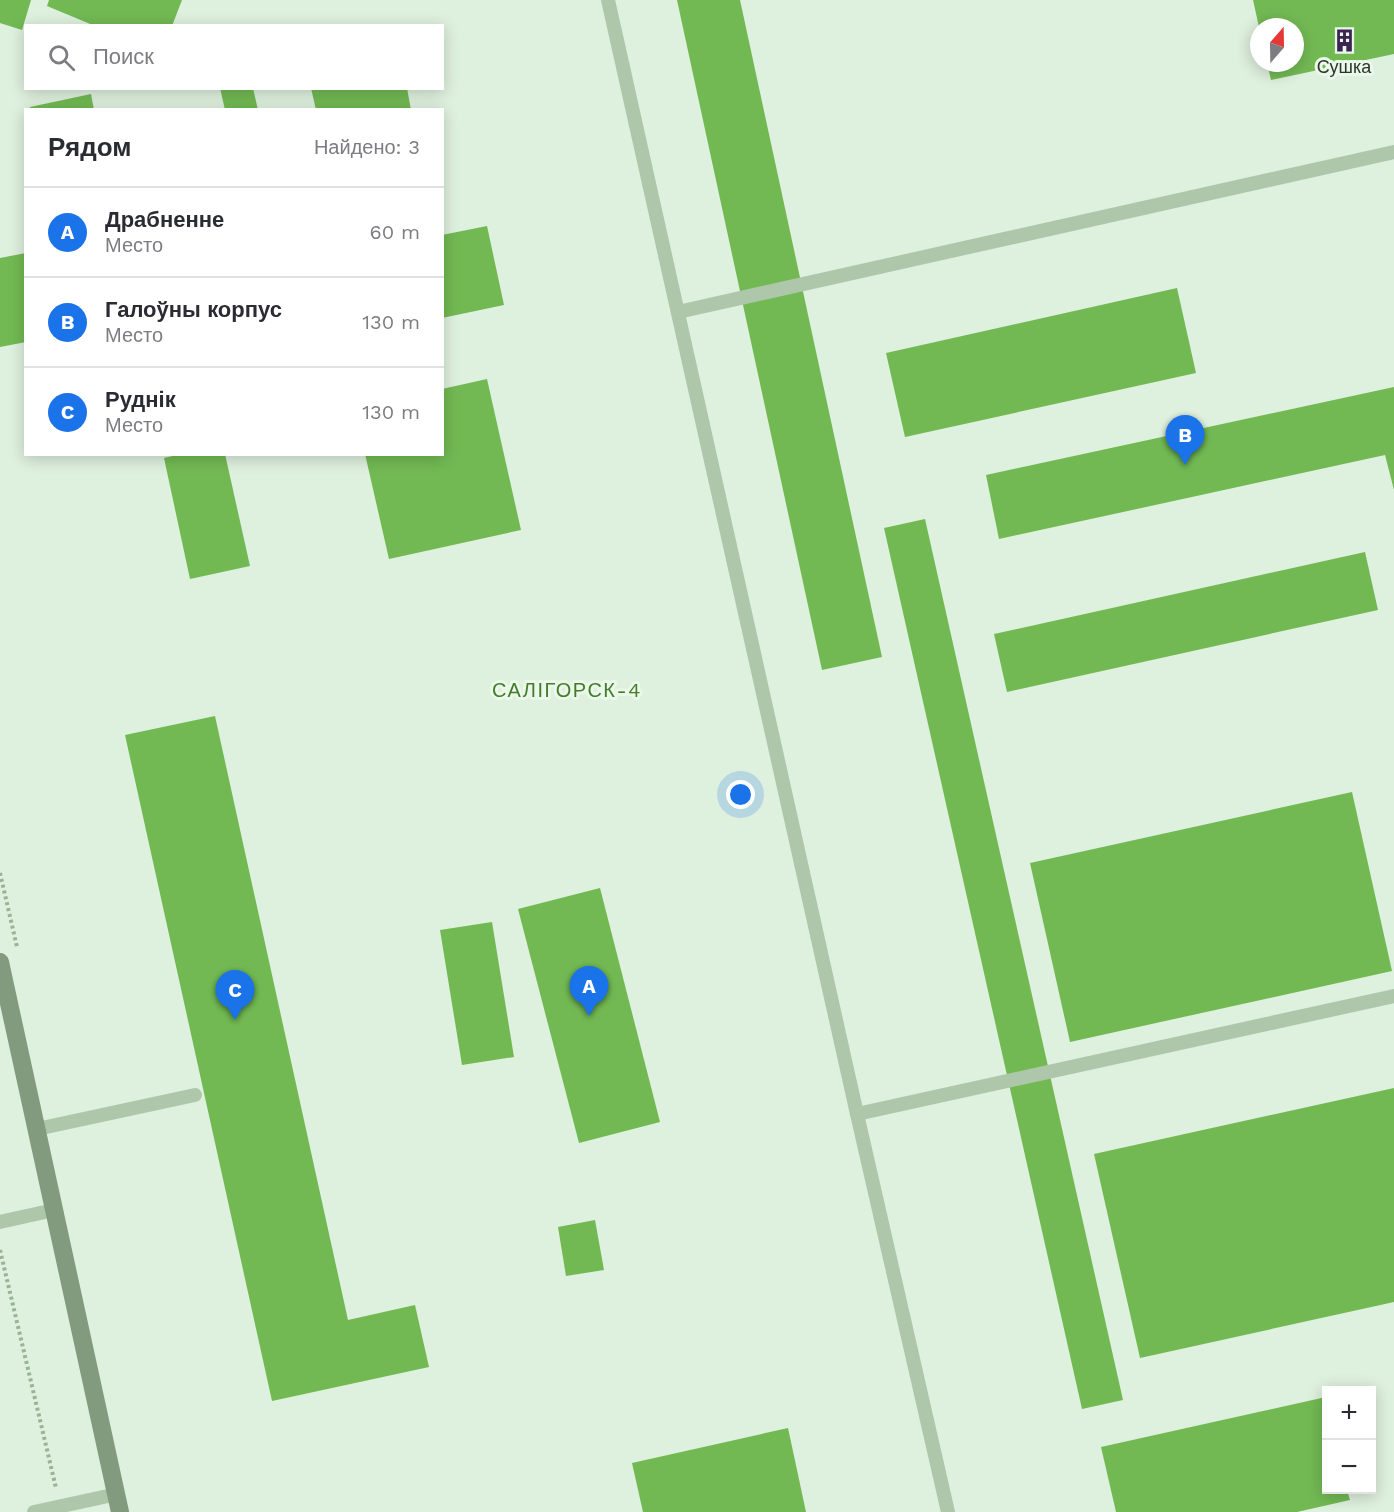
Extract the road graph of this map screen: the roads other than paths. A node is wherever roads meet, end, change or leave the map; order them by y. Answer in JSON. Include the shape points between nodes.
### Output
{"nodes":[{"id":1,"x":608,"y":0,"type":"edge"},
{"id":2,"x":1394,"y":152,"type":"edge"},
{"id":3,"x":678,"y":312,"type":"junction"},
{"id":4,"x":0,"y":962,"type":"edge"},
{"id":5,"x":1394,"y":996,"type":"edge"},
{"id":6,"x":195,"y":1095,"type":"dead end"},
{"id":7,"x":857,"y":1114,"type":"junction"},
{"id":8,"x":37,"y":1129,"type":"junction"},
{"id":9,"x":54,"y":1210,"type":"junction"},
{"id":10,"x":0,"y":1222,"type":"edge"},
{"id":11,"x":118,"y":1503,"type":"edge"},
{"id":12,"x":34,"y":1512,"type":"edge"},
{"id":13,"x":948,"y":1512,"type":"edge"}],
"edges":[{"from":1,"to":3,"type":"lane"},
{"from":2,"to":3,"type":"lane"},
{"from":3,"to":7,"type":"lane"},
{"from":4,"to":8,"type":"street"},
{"from":5,"to":7,"type":"lane"},
{"from":6,"to":8,"type":"lane"},
{"from":7,"to":13,"type":"lane"},
{"from":8,"to":9,"type":"street"},
{"from":9,"to":10,"type":"lane"},
{"from":9,"to":11,"type":"street"},
{"from":11,"to":12,"type":"lane","via":[[61,1506]]}]}
